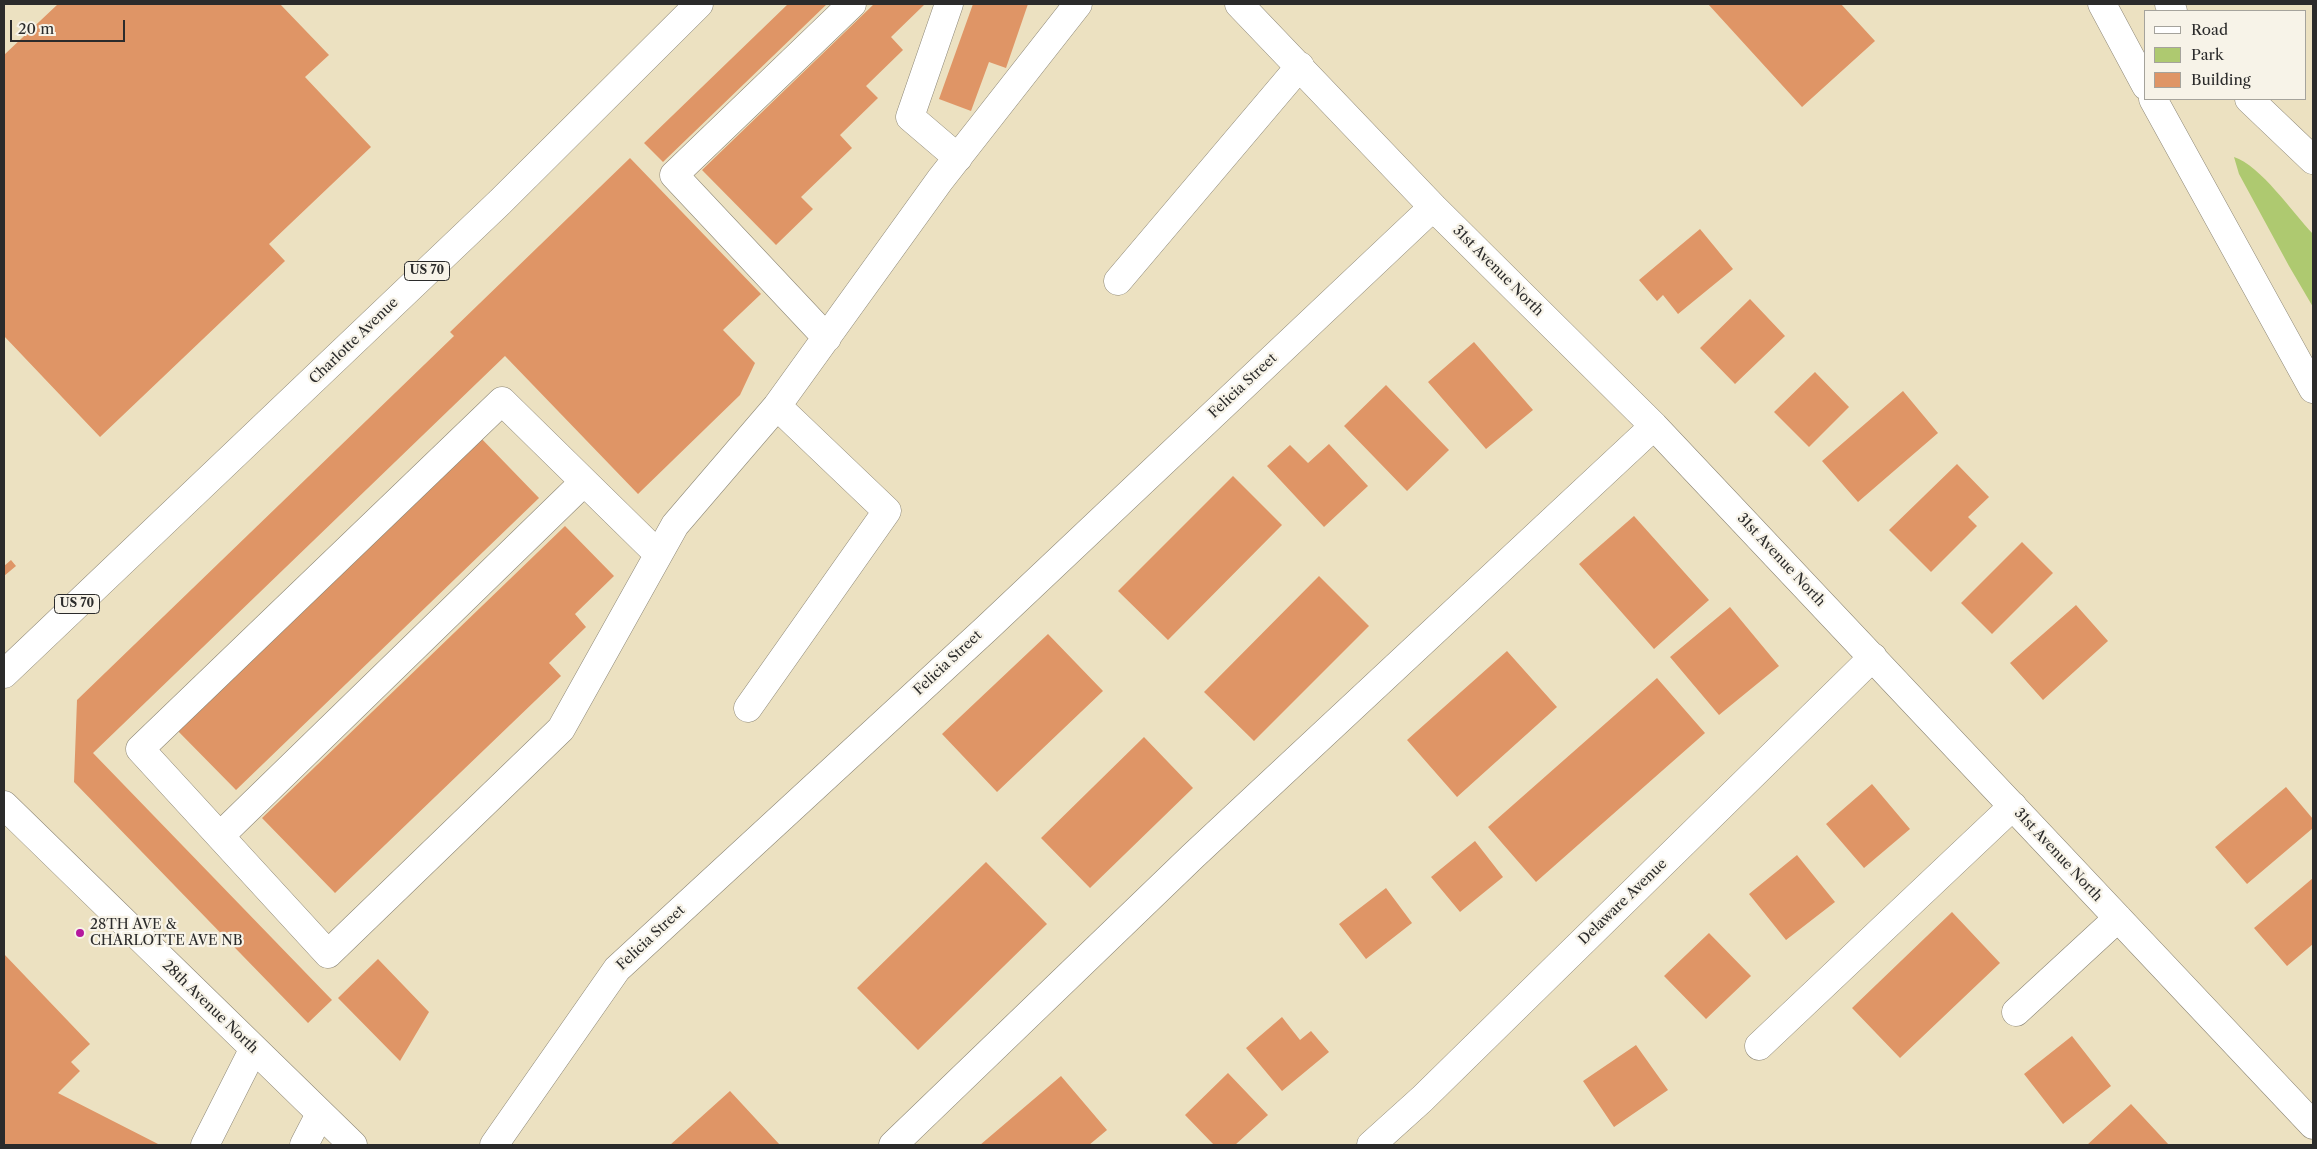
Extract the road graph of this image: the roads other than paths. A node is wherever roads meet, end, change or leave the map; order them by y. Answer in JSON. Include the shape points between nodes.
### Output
{"nodes":[{"id":1,"x":699,"y":4,"type":"edge"},
{"id":2,"x":852,"y":4,"type":"edge"},
{"id":3,"x":949,"y":4,"type":"edge"},
{"id":4,"x":1078,"y":4,"type":"edge"},
{"id":5,"x":1240,"y":4,"type":"edge"},
{"id":6,"x":2102,"y":4,"type":"edge"},
{"id":7,"x":1300,"y":66,"type":"junction"},
{"id":8,"x":2144,"y":82,"type":"edge"},
{"id":9,"x":2154,"y":100,"type":"edge"},
{"id":10,"x":2250,"y":100,"type":"edge"},
{"id":11,"x":958,"y":158,"type":"junction"},
{"id":12,"x":2313,"y":160,"type":"edge"},
{"id":13,"x":1433,"y":207,"type":"junction"},
{"id":14,"x":1118,"y":282,"type":"dead end"},
{"id":15,"x":827,"y":338,"type":"junction"},
{"id":16,"x":2313,"y":389,"type":"edge"},
{"id":17,"x":777,"y":406,"type":"junction"},
{"id":18,"x":1654,"y":426,"type":"junction"},
{"id":19,"x":584,"y":482,"type":"junction"},
{"id":20,"x":658,"y":554,"type":"junction"},
{"id":21,"x":1874,"y":657,"type":"junction"},
{"id":22,"x":4,"y":674,"type":"edge"},
{"id":23,"x":748,"y":708,"type":"dead end"},
{"id":24,"x":4,"y":805,"type":"edge"},
{"id":25,"x":2013,"y":806,"type":"junction"},
{"id":26,"x":220,"y":836,"type":"junction"},
{"id":27,"x":2118,"y":918,"type":"junction"},
{"id":28,"x":2016,"y":1012,"type":"dead end"},
{"id":29,"x":1759,"y":1046,"type":"dead end"},
{"id":30,"x":253,"y":1050,"type":"junction"},
{"id":31,"x":320,"y":1114,"type":"junction"},
{"id":32,"x":2313,"y":1125,"type":"edge"},
{"id":33,"x":204,"y":1145,"type":"edge"},
{"id":34,"x":304,"y":1145,"type":"edge"},
{"id":35,"x":353,"y":1145,"type":"edge"},
{"id":36,"x":494,"y":1145,"type":"edge"},
{"id":37,"x":893,"y":1145,"type":"edge"},
{"id":38,"x":1371,"y":1145,"type":"edge"}],
"edges":[{"from":1,"to":22,"type":"main road","name":"Charlotte Avenue","number":"US 70","via":[[493,209]]},
{"from":2,"to":15,"type":"main road","via":[[674,175]]},
{"from":3,"to":11,"type":"main road","via":[[910,118]]},
{"from":4,"to":11,"type":"main road"},
{"from":5,"to":7,"type":"main road","name":"31st Avenue North"},
{"from":6,"to":8,"type":"main road"},
{"from":7,"to":13,"type":"main road","name":"31st Avenue North"},
{"from":7,"to":14,"type":"main road"},
{"from":9,"to":16,"type":"main road"},
{"from":10,"to":12,"type":"main road"},
{"from":11,"to":15,"type":"main road"},
{"from":13,"to":18,"type":"main road","name":"31st Avenue North"},
{"from":13,"to":36,"type":"main road","name":"Felicia Street","via":[[986,628],[617,969]]},
{"from":15,"to":17,"type":"main road"},
{"from":17,"to":20,"type":"main road","via":[[674,525]]},
{"from":17,"to":23,"type":"main road","via":[[888,512]]},
{"from":18,"to":21,"type":"main road","name":"31st Avenue North"},
{"from":18,"to":37,"type":"main road","via":[[1200,850]]},
{"from":19,"to":20,"type":"main road"},
{"from":19,"to":26,"type":"main road"},
{"from":19,"to":26,"type":"main road","via":[[502,401],[140,748]]},
{"from":20,"to":26,"type":"main road","via":[[561,729],[328,954]]},
{"from":21,"to":25,"type":"main road","name":"31st Avenue North"},
{"from":21,"to":38,"type":"main road","name":"Delaware Avenue"},
{"from":24,"to":30,"type":"main road","name":"28th Avenue North"},
{"from":25,"to":27,"type":"main road","name":"31st Avenue North"},
{"from":25,"to":29,"type":"main road"},
{"from":27,"to":28,"type":"main road"},
{"from":27,"to":32,"type":"main road","name":"31st Avenue North"},
{"from":30,"to":31,"type":"main road","name":"28th Avenue North"},
{"from":30,"to":33,"type":"main road"},
{"from":31,"to":34,"type":"main road"},
{"from":31,"to":35,"type":"main road","name":"28th Avenue North"}]}
